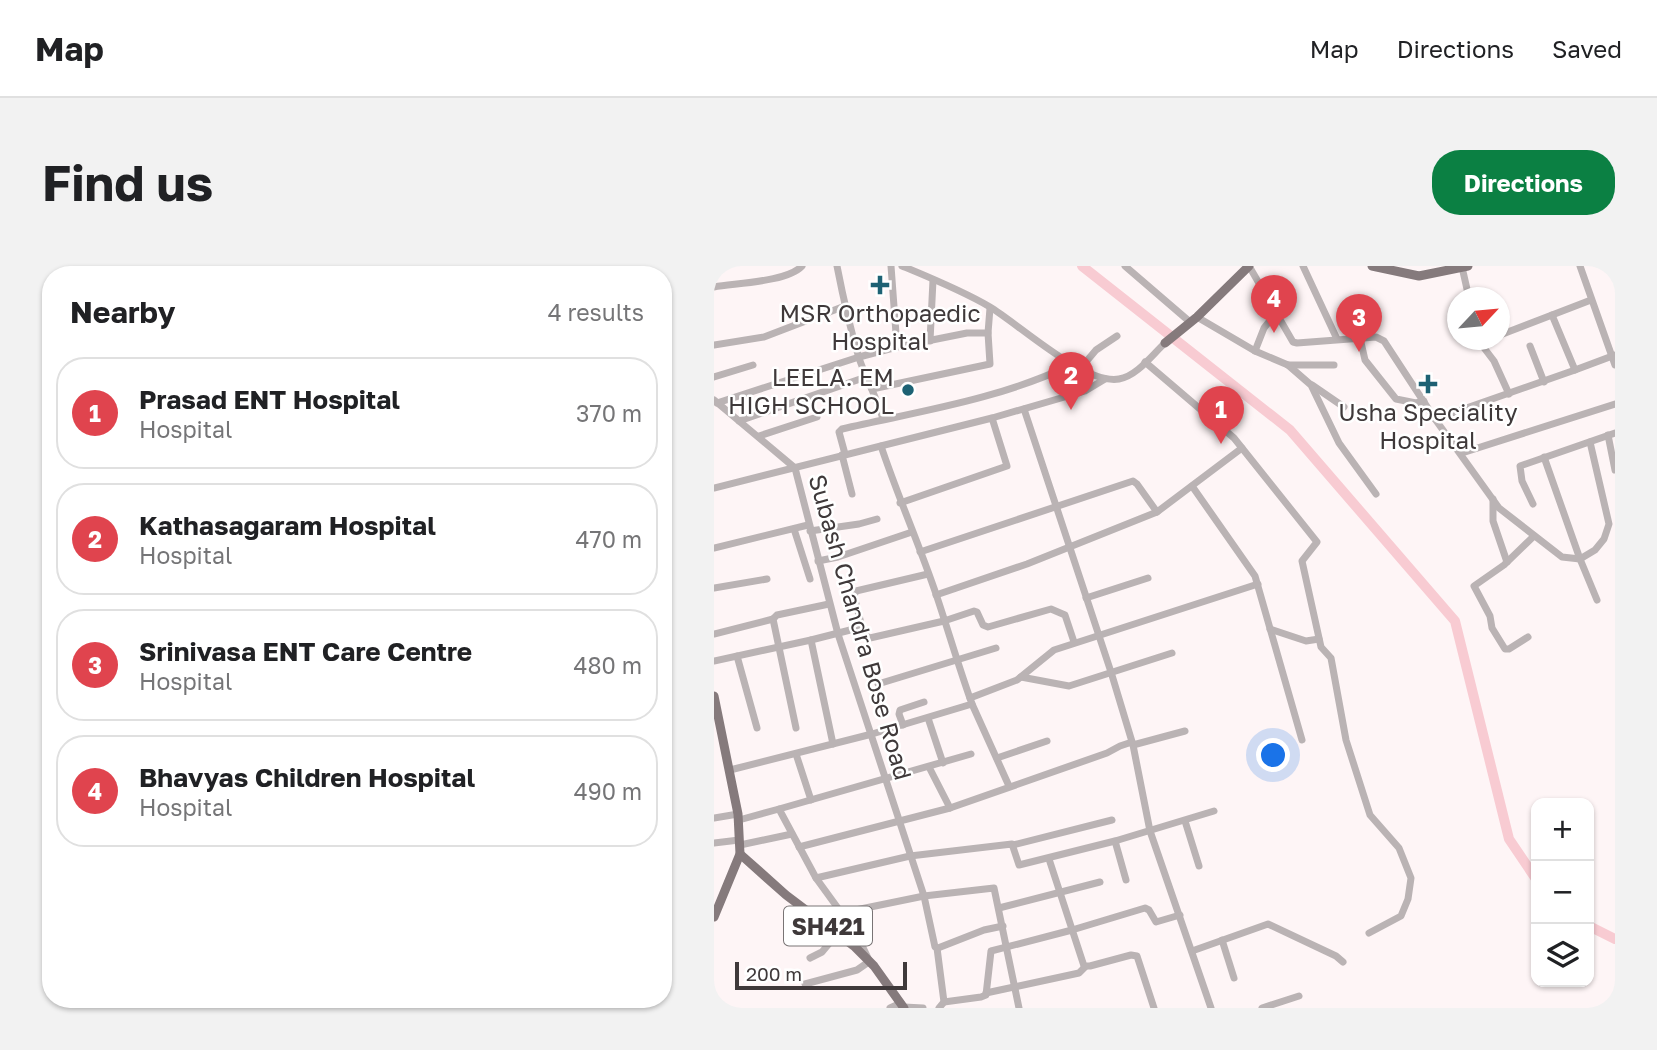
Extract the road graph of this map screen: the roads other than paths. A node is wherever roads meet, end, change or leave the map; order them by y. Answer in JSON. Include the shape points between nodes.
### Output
{"nodes":[{"id":1,"x":802,"y":266,"type":"edge"},
{"id":2,"x":837,"y":266,"type":"edge"},
{"id":3,"x":891,"y":266,"type":"edge"},
{"id":4,"x":902,"y":266,"type":"edge"},
{"id":5,"x":1125,"y":266,"type":"edge"},
{"id":6,"x":1249,"y":266,"type":"edge"},
{"id":7,"x":1303,"y":266,"type":"edge"},
{"id":8,"x":1372,"y":266,"type":"edge"},
{"id":9,"x":1580,"y":266,"type":"edge"},
{"id":10,"x":1465,"y":267,"type":"edge"},
{"id":11,"x":933,"y":280,"type":"junction"},
{"id":12,"x":714,"y":287,"type":"edge"},
{"id":13,"x":1468,"y":287,"type":"edge"},
{"id":14,"x":1591,"y":300,"type":"junction"},
{"id":15,"x":845,"y":306,"type":"junction"},
{"id":16,"x":990,"y":308,"type":"junction"},
{"id":17,"x":1276,"y":313,"type":"junction"},
{"id":18,"x":1552,"y":315,"type":"junction"},
{"id":19,"x":1191,"y":320,"type":"junction"},
{"id":20,"x":1510,"y":331,"type":"edge"},
{"id":21,"x":988,"y":333,"type":"junction"},
{"id":22,"x":1117,"y":336,"type":"dead end"},
{"id":23,"x":1360,"y":338,"type":"junction"},
{"id":24,"x":1337,"y":339,"type":"junction"},
{"id":25,"x":930,"y":341,"type":"junction"},
{"id":26,"x":1165,"y":343,"type":"joint"},
{"id":27,"x":714,"y":345,"type":"edge"},
{"id":28,"x":1530,"y":346,"type":"dead end"},
{"id":29,"x":897,"y":347,"type":"junction"},
{"id":30,"x":1486,"y":350,"type":"edge"},
{"id":31,"x":1255,"y":351,"type":"junction"},
{"id":32,"x":1613,"y":355,"type":"edge"},
{"id":33,"x":859,"y":357,"type":"junction"},
{"id":34,"x":1145,"y":362,"type":"junction"},
{"id":35,"x":753,"y":365,"type":"dead end"},
{"id":36,"x":1071,"y":365,"type":"junction"},
{"id":37,"x":1288,"y":365,"type":"junction"},
{"id":38,"x":1334,"y":365,"type":"dead end"},
{"id":39,"x":1615,"y":365,"type":"edge"},
{"id":40,"x":1080,"y":369,"type":"junction"},
{"id":41,"x":1575,"y":370,"type":"junction"},
{"id":42,"x":714,"y":377,"type":"edge"},
{"id":43,"x":866,"y":377,"type":"junction"},
{"id":44,"x":1105,"y":379,"type":"junction"},
{"id":45,"x":1544,"y":382,"type":"junction"},
{"id":46,"x":1311,"y":385,"type":"junction"},
{"id":47,"x":872,"y":389,"type":"junction"},
{"id":48,"x":1509,"y":394,"type":"junction"},
{"id":49,"x":715,"y":401,"type":"edge"},
{"id":50,"x":1423,"y":401,"type":"junction"},
{"id":51,"x":1615,"y":404,"type":"edge"},
{"id":52,"x":1344,"y":407,"type":"dead end"},
{"id":53,"x":1024,"y":409,"type":"junction"},
{"id":54,"x":817,"y":417,"type":"dead end"},
{"id":55,"x":992,"y":418,"type":"junction"},
{"id":56,"x":883,"y":419,"type":"junction"},
{"id":57,"x":1435,"y":419,"type":"junction"},
{"id":58,"x":739,"y":421,"type":"junction"},
{"id":59,"x":1612,"y":434,"type":"edge"},
{"id":60,"x":759,"y":436,"type":"junction"},
{"id":61,"x":1590,"y":442,"type":"junction"},
{"id":62,"x":881,"y":446,"type":"junction"},
{"id":63,"x":1242,"y":448,"type":"junction"},
{"id":64,"x":1462,"y":453,"type":"junction"},
{"id":65,"x":843,"y":454,"type":"junction"},
{"id":66,"x":1545,"y":457,"type":"junction"},
{"id":67,"x":794,"y":468,"type":"junction"},
{"id":68,"x":1615,"y":470,"type":"edge"},
{"id":69,"x":1192,"y":486,"type":"junction"},
{"id":70,"x":714,"y":488,"type":"edge"},
{"id":71,"x":852,"y":494,"type":"dead end"},
{"id":72,"x":1376,"y":495,"type":"dead end"},
{"id":73,"x":1493,"y":499,"type":"junction"},
{"id":74,"x":900,"y":503,"type":"junction"},
{"id":75,"x":1533,"y":504,"type":"dead end"},
{"id":76,"x":1056,"y":508,"type":"junction"},
{"id":77,"x":1157,"y":512,"type":"junction"},
{"id":78,"x":877,"y":519,"type":"dead end"},
{"id":79,"x":809,"y":528,"type":"junction"},
{"id":80,"x":794,"y":529,"type":"junction"},
{"id":81,"x":912,"y":531,"type":"junction"},
{"id":82,"x":1534,"y":536,"type":"junction"},
{"id":83,"x":714,"y":548,"type":"edge"},
{"id":84,"x":1069,"y":548,"type":"junction"},
{"id":85,"x":920,"y":552,"type":"junction"},
{"id":86,"x":1580,"y":559,"type":"junction"},
{"id":87,"x":818,"y":561,"type":"junction"},
{"id":88,"x":1507,"y":562,"type":"junction"},
{"id":89,"x":928,"y":575,"type":"junction"},
{"id":90,"x":1148,"y":578,"type":"dead end"},
{"id":91,"x":767,"y":579,"type":"dead end"},
{"id":92,"x":810,"y":579,"type":"dead end"},
{"id":93,"x":1258,"y":584,"type":"junction"},
{"id":94,"x":714,"y":588,"type":"edge"},
{"id":95,"x":936,"y":595,"type":"junction"},
{"id":96,"x":1086,"y":598,"type":"junction"},
{"id":97,"x":1597,"y":600,"type":"dead end"},
{"id":98,"x":829,"y":604,"type":"junction"},
{"id":99,"x":773,"y":619,"type":"junction"},
{"id":100,"x":944,"y":621,"type":"junction"},
{"id":101,"x":862,"y":627,"type":"junction"},
{"id":102,"x":1270,"y":629,"type":"junction"},
{"id":103,"x":714,"y":634,"type":"edge"},
{"id":104,"x":838,"y":634,"type":"junction"},
{"id":105,"x":1098,"y":634,"type":"junction"},
{"id":106,"x":1528,"y":637,"type":"dead end"},
{"id":107,"x":1319,"y":639,"type":"junction"},
{"id":108,"x":811,"y":640,"type":"junction"},
{"id":109,"x":1074,"y":642,"type":"junction"},
{"id":110,"x":779,"y":648,"type":"junction"},
{"id":111,"x":996,"y":648,"type":"dead end"},
{"id":112,"x":1172,"y":653,"type":"dead end"},
{"id":113,"x":737,"y":656,"type":"junction"},
{"id":114,"x":955,"y":660,"type":"junction"},
{"id":115,"x":714,"y":661,"type":"edge"},
{"id":116,"x":1111,"y":672,"type":"junction"},
{"id":117,"x":1021,"y":677,"type":"junction"},
{"id":118,"x":878,"y":684,"type":"dead end"},
{"id":119,"x":714,"y":699,"type":"edge"},
{"id":120,"x":971,"y":701,"type":"junction"},
{"id":121,"x":924,"y":702,"type":"dead end"},
{"id":122,"x":928,"y":718,"type":"junction"},
{"id":123,"x":903,"y":725,"type":"junction"},
{"id":124,"x":757,"y":728,"type":"dead end"},
{"id":125,"x":796,"y":728,"type":"dead end"},
{"id":126,"x":1185,"y":731,"type":"dead end"},
{"id":127,"x":872,"y":734,"type":"junction"},
{"id":128,"x":1302,"y":740,"type":"dead end"},
{"id":129,"x":1047,"y":741,"type":"dead end"},
{"id":130,"x":1133,"y":743,"type":"junction"},
{"id":131,"x":833,"y":744,"type":"junction"},
{"id":132,"x":796,"y":754,"type":"junction"},
{"id":133,"x":971,"y":754,"type":"dead end"},
{"id":134,"x":997,"y":758,"type":"junction"},
{"id":135,"x":943,"y":763,"type":"junction"},
{"id":136,"x":929,"y":767,"type":"junction"},
{"id":137,"x":730,"y":770,"type":"junction"},
{"id":138,"x":885,"y":780,"type":"junction"},
{"id":139,"x":1009,"y":786,"type":"junction"},
{"id":140,"x":811,"y":800,"type":"junction"},
{"id":141,"x":950,"y":808,"type":"junction"},
{"id":142,"x":779,"y":809,"type":"junction"},
{"id":143,"x":1214,"y":811,"type":"dead end"},
{"id":144,"x":738,"y":817,"type":"junction"},
{"id":145,"x":714,"y":818,"type":"edge"},
{"id":146,"x":1112,"y":820,"type":"dead end"},
{"id":147,"x":1185,"y":821,"type":"junction"},
{"id":148,"x":898,"y":822,"type":"junction"},
{"id":149,"x":1150,"y":831,"type":"junction"},
{"id":150,"x":792,"y":834,"type":"junction"},
{"id":151,"x":1115,"y":841,"type":"junction"},
{"id":152,"x":714,"y":843,"type":"edge"},
{"id":153,"x":1013,"y":845,"type":"junction"},
{"id":154,"x":740,"y":847,"type":"junction"},
{"id":155,"x":799,"y":847,"type":"junction"},
{"id":156,"x":910,"y":856,"type":"junction"},
{"id":157,"x":1049,"y":859,"type":"junction"},
{"id":158,"x":1199,"y":866,"type":"dead end"},
{"id":159,"x":816,"y":878,"type":"junction"},
{"id":160,"x":1126,"y":880,"type":"dead end"},
{"id":161,"x":1100,"y":882,"type":"dead end"},
{"id":162,"x":1059,"y":894,"type":"junction"},
{"id":163,"x":924,"y":897,"type":"junction"},
{"id":164,"x":718,"y":899,"type":"edge"},
{"id":165,"x":999,"y":908,"type":"junction"},
{"id":166,"x":841,"y":913,"type":"junction"},
{"id":167,"x":1180,"y":915,"type":"junction"},
{"id":168,"x":714,"y":917,"type":"edge"},
{"id":169,"x":1003,"y":926,"type":"junction"},
{"id":170,"x":1072,"y":930,"type":"junction"},
{"id":171,"x":837,"y":933,"type":"junction"},
{"id":172,"x":1369,"y":933,"type":"dead end"},
{"id":173,"x":1222,"y":940,"type":"junction"},
{"id":174,"x":937,"y":948,"type":"junction"},
{"id":175,"x":1007,"y":948,"type":"junction"},
{"id":176,"x":1192,"y":951,"type":"junction"},
{"id":177,"x":810,"y":958,"type":"dead end"},
{"id":178,"x":869,"y":960,"type":"junction"},
{"id":179,"x":1343,"y":962,"type":"dead end"},
{"id":180,"x":1085,"y":967,"type":"junction"},
{"id":181,"x":1234,"y":978,"type":"dead end"},
{"id":182,"x":806,"y":984,"type":"dead end"},
{"id":183,"x":1015,"y":986,"type":"junction"},
{"id":184,"x":986,"y":993,"type":"junction"},
{"id":185,"x":1299,"y":996,"type":"dead end"},
{"id":186,"x":941,"y":1005,"type":"edge"},
{"id":187,"x":903,"y":1006,"type":"edge"},
{"id":188,"x":890,"y":1008,"type":"edge"},
{"id":189,"x":923,"y":1008,"type":"edge"},
{"id":190,"x":1020,"y":1008,"type":"edge"},
{"id":191,"x":1154,"y":1008,"type":"edge"},
{"id":192,"x":1211,"y":1008,"type":"edge"},
{"id":193,"x":1262,"y":1008,"type":"edge"}],
"edges":[{"from":1,"to":12,"type":"street","via":[[765,280]]},
{"from":2,"to":15,"type":"street"},
{"from":3,"to":29,"type":"street"},
{"from":4,"to":11,"type":"street"},
{"from":5,"to":19,"type":"street"},
{"from":6,"to":17,"type":"street"},
{"from":6,"to":19,"type":"main road"},
{"from":7,"to":24,"type":"street"},
{"from":8,"to":10,"type":"main road","via":[[1419,276]]},
{"from":9,"to":14,"type":"street"},
{"from":10,"to":13,"type":"street"},
{"from":11,"to":16,"type":"street"},
{"from":11,"to":25,"type":"street"},
{"from":14,"to":18,"type":"street"},
{"from":14,"to":32,"type":"street"},
{"from":15,"to":27,"type":"street","via":[[764,337]]},
{"from":15,"to":33,"type":"street"},
{"from":16,"to":21,"type":"street"},
{"from":16,"to":36,"type":"street"},
{"from":17,"to":24,"type":"street","via":[[1297,344]]},
{"from":17,"to":31,"type":"street"},
{"from":18,"to":20,"type":"street"},
{"from":18,"to":41,"type":"street"},
{"from":19,"to":26,"type":"main road"},
{"from":19,"to":31,"type":"street"},
{"from":21,"to":25,"type":"street"},
{"from":21,"to":47,"type":"street","via":[[990,364]]},
{"from":22,"to":40,"type":"street","via":[[1096,350]]},
{"from":23,"to":24,"type":"street"},
{"from":23,"to":50,"type":"street","via":[[1384,341]]},
{"from":23,"to":50,"type":"street","via":[[1365,360],[1396,399]]},
{"from":25,"to":29,"type":"street"},
{"from":26,"to":34,"type":"street"},
{"from":28,"to":45,"type":"street"},
{"from":29,"to":33,"type":"street"},
{"from":30,"to":48,"type":"street"},
{"from":31,"to":37,"type":"street"},
{"from":32,"to":39,"type":"street"},
{"from":32,"to":41,"type":"street"},
{"from":33,"to":43,"type":"street"},
{"from":33,"to":49,"type":"street"},
{"from":34,"to":44,"type":"street","via":[[1122,379]]},
{"from":34,"to":63,"type":"street"},
{"from":35,"to":42,"type":"street"},
{"from":36,"to":40,"type":"street"},
{"from":36,"to":56,"type":"street","via":[[986,398]]},
{"from":37,"to":38,"type":"street"},
{"from":37,"to":46,"type":"street"},
{"from":40,"to":44,"type":"street"},
{"from":41,"to":45,"type":"street"},
{"from":43,"to":47,"type":"street"},
{"from":43,"to":58,"type":"street"},
{"from":44,"to":53,"type":"street","via":[[1085,391]]},
{"from":45,"to":48,"type":"street"},
{"from":46,"to":52,"type":"street"},
{"from":46,"to":72,"type":"street","via":[[1339,443]]},
{"from":47,"to":56,"type":"street"},
{"from":48,"to":57,"type":"street"},
{"from":49,"to":58,"type":"street","name":"Subash Chandra Bose Road"},
{"from":50,"to":57,"type":"street"},
{"from":51,"to":64,"type":"street"},
{"from":53,"to":55,"type":"street"},
{"from":53,"to":76,"type":"street"},
{"from":54,"to":60,"type":"street"},
{"from":55,"to":62,"type":"street"},
{"from":55,"to":74,"type":"street","via":[[1006,466]]},
{"from":56,"to":65,"type":"street","via":[[840,430]]},
{"from":57,"to":64,"type":"street"},
{"from":58,"to":60,"type":"street","name":"Subash Chandra Bose Road"},
{"from":59,"to":61,"type":"street"},
{"from":59,"to":68,"type":"street"},
{"from":60,"to":67,"type":"street","name":"Subash Chandra Bose Road"},
{"from":61,"to":66,"type":"street"},
{"from":61,"to":86,"type":"street","via":[[1609,524],[1599,547]]},
{"from":62,"to":65,"type":"street"},
{"from":62,"to":74,"type":"street"},
{"from":63,"to":69,"type":"street"},
{"from":63,"to":107,"type":"street","via":[[1317,542],[1303,561]]},
{"from":64,"to":73,"type":"street"},
{"from":65,"to":67,"type":"street"},
{"from":65,"to":71,"type":"street"},
{"from":66,"to":75,"type":"street","via":[[1519,467]]},
{"from":66,"to":86,"type":"street"},
{"from":67,"to":70,"type":"street"},
{"from":67,"to":79,"type":"street","name":"Subash Chandra Bose Road"},
{"from":69,"to":77,"type":"street"},
{"from":69,"to":93,"type":"street"},
{"from":73,"to":82,"type":"street"},
{"from":73,"to":88,"type":"street","via":[[1493,521]]},
{"from":74,"to":81,"type":"street"},
{"from":76,"to":77,"type":"street","via":[[1133,481]]},
{"from":76,"to":84,"type":"street"},
{"from":76,"to":85,"type":"street"},
{"from":77,"to":84,"type":"street"},
{"from":78,"to":79,"type":"street"},
{"from":79,"to":80,"type":"street"},
{"from":79,"to":87,"type":"street","name":"Subash Chandra Bose Road"},
{"from":80,"to":83,"type":"street"},
{"from":80,"to":92,"type":"street"},
{"from":81,"to":85,"type":"street"},
{"from":81,"to":87,"type":"street"},
{"from":82,"to":86,"type":"street","via":[[1562,557]]},
{"from":82,"to":88,"type":"street"},
{"from":84,"to":95,"type":"street"},
{"from":84,"to":96,"type":"street"},
{"from":85,"to":89,"type":"street"},
{"from":86,"to":97,"type":"street"},
{"from":87,"to":98,"type":"street","name":"Subash Chandra Bose Road"},
{"from":88,"to":106,"type":"street","via":[[1474,589],[1505,649]]},
{"from":89,"to":95,"type":"street"},
{"from":89,"to":101,"type":"street","via":[[856,591]]},
{"from":90,"to":96,"type":"street"},
{"from":91,"to":94,"type":"street"},
{"from":93,"to":102,"type":"street"},
{"from":93,"to":105,"type":"street"},
{"from":95,"to":100,"type":"street"},
{"from":96,"to":105,"type":"street"},
{"from":98,"to":99,"type":"street"},
{"from":98,"to":104,"type":"street","name":"Subash Chandra Bose Road"},
{"from":99,"to":103,"type":"street"},
{"from":99,"to":110,"type":"street"},
{"from":100,"to":101,"type":"street","via":[[870,638]]},
{"from":100,"to":109,"type":"street","via":[[975,611],[988,627],[1057,610],[1067,618]]},
{"from":100,"to":114,"type":"street"},
{"from":101,"to":104,"type":"street"},
{"from":102,"to":107,"type":"street","via":[[1306,641]]},
{"from":102,"to":128,"type":"street"},
{"from":104,"to":108,"type":"street"},
{"from":104,"to":127,"type":"street","name":"Subash Chandra Bose Road"},
{"from":105,"to":109,"type":"street"},
{"from":105,"to":116,"type":"street"},
{"from":107,"to":172,"type":"street","via":[[1331,658],[1346,740],[1370,815],[1399,848],[1411,878],[1401,916]]},
{"from":108,"to":110,"type":"street"},
{"from":108,"to":131,"type":"street"},
{"from":109,"to":117,"type":"street","via":[[1046,654]]},
{"from":110,"to":113,"type":"street"},
{"from":110,"to":125,"type":"street"},
{"from":111,"to":114,"type":"street"},
{"from":112,"to":116,"type":"street"},
{"from":113,"to":115,"type":"street"},
{"from":113,"to":124,"type":"street"},
{"from":114,"to":118,"type":"street"},
{"from":114,"to":120,"type":"street"},
{"from":116,"to":117,"type":"street","via":[[1065,686]]},
{"from":116,"to":130,"type":"street"},
{"from":117,"to":120,"type":"street"},
{"from":119,"to":137,"type":"main road"},
{"from":120,"to":122,"type":"street"},
{"from":120,"to":134,"type":"street"},
{"from":121,"to":123,"type":"street","via":[[900,710]]},
{"from":122,"to":123,"type":"street"},
{"from":122,"to":135,"type":"street"},
{"from":123,"to":127,"type":"street"},
{"from":126,"to":130,"type":"street"},
{"from":127,"to":131,"type":"street"},
{"from":127,"to":138,"type":"street","name":"Subash Chandra Bose Road"},
{"from":129,"to":134,"type":"street"},
{"from":130,"to":139,"type":"street"},
{"from":130,"to":149,"type":"street"},
{"from":131,"to":132,"type":"street"},
{"from":132,"to":137,"type":"street"},
{"from":132,"to":140,"type":"street"},
{"from":133,"to":135,"type":"street"},
{"from":134,"to":139,"type":"street"},
{"from":135,"to":136,"type":"street"},
{"from":136,"to":138,"type":"street"},
{"from":136,"to":141,"type":"street"},
{"from":137,"to":144,"type":"main road"},
{"from":138,"to":140,"type":"street"},
{"from":138,"to":148,"type":"street","name":"Subash Chandra Bose Road"},
{"from":139,"to":141,"type":"street"},
{"from":140,"to":142,"type":"street"},
{"from":141,"to":148,"type":"street"},
{"from":142,"to":144,"type":"street"},
{"from":142,"to":150,"type":"street"},
{"from":143,"to":147,"type":"street"},
{"from":144,"to":145,"type":"street"},
{"from":144,"to":154,"type":"main road"},
{"from":146,"to":153,"type":"street"},
{"from":147,"to":149,"type":"street"},
{"from":147,"to":158,"type":"street"},
{"from":148,"to":155,"type":"street"},
{"from":148,"to":156,"type":"street","name":"Subash Chandra Bose Road"},
{"from":149,"to":151,"type":"street"},
{"from":149,"to":167,"type":"street"},
{"from":150,"to":154,"type":"street"},
{"from":150,"to":155,"type":"street"},
{"from":151,"to":157,"type":"street"},
{"from":151,"to":160,"type":"street"},
{"from":152,"to":154,"type":"street"},
{"from":153,"to":156,"type":"street"},
{"from":153,"to":157,"type":"street","via":[[1019,865]]},
{"from":154,"to":164,"type":"main road"},
{"from":154,"to":171,"type":"main road","number":"SH421","via":[[786,895]]},
{"from":155,"to":159,"type":"street"},
{"from":156,"to":159,"type":"street"},
{"from":156,"to":163,"type":"street","name":"Subash Chandra Bose Road"},
{"from":157,"to":162,"type":"street"},
{"from":159,"to":166,"type":"street"},
{"from":161,"to":162,"type":"street"},
{"from":162,"to":165,"type":"street"},
{"from":162,"to":170,"type":"street"},
{"from":163,"to":165,"type":"street","via":[[992,887]]},
{"from":163,"to":166,"type":"street"},
{"from":163,"to":174,"type":"street","name":"Subash Chandra Bose Road"},
{"from":164,"to":168,"type":"main road"},
{"from":165,"to":169,"type":"street"},
{"from":166,"to":178,"type":"street"},
{"from":167,"to":170,"type":"street","via":[[1156,922],[1145,908]]},
{"from":167,"to":176,"type":"street"},
{"from":169,"to":174,"type":"street"},
{"from":169,"to":175,"type":"street"},
{"from":170,"to":175,"type":"street"},
{"from":170,"to":180,"type":"street"},
{"from":171,"to":177,"type":"street","via":[[822,952]]},
{"from":171,"to":178,"type":"main road","number":"SH421"},
{"from":173,"to":176,"type":"street"},
{"from":173,"to":179,"type":"street","via":[[1268,924]]},
{"from":173,"to":181,"type":"street"},
{"from":174,"to":186,"type":"street","name":"Subash Chandra Bose Road"},
{"from":175,"to":183,"type":"street"},
{"from":175,"to":184,"type":"street","via":[[990,952]]},
{"from":176,"to":192,"type":"street"},
{"from":178,"to":182,"type":"street","via":[[857,970]]},
{"from":178,"to":187,"type":"main road","number":"SH421"},
{"from":180,"to":183,"type":"street","via":[[1079,974]]},
{"from":180,"to":191,"type":"street","via":[[1137,956]]},
{"from":183,"to":184,"type":"street"},
{"from":183,"to":190,"type":"street"},
{"from":184,"to":186,"type":"street"},
{"from":185,"to":193,"type":"street"},
{"from":187,"to":188,"type":"street"},
{"from":187,"to":189,"type":"street"}]}
